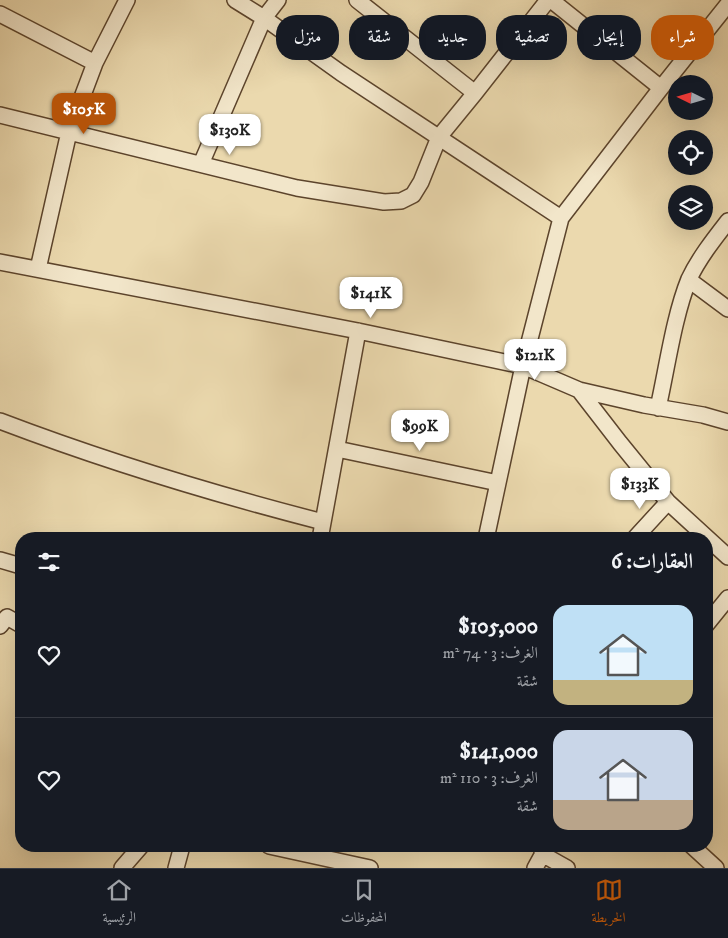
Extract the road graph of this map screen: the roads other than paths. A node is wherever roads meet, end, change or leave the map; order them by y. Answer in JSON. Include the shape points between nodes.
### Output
{"nodes":[{"id":1,"x":127,"y":0,"type":"edge"},
{"id":2,"x":235,"y":0,"type":"edge"},
{"id":3,"x":278,"y":0,"type":"edge"},
{"id":4,"x":358,"y":0,"type":"edge"},
{"id":5,"x":549,"y":0,"type":"edge"},
{"id":6,"x":728,"y":4,"type":"edge"},
{"id":7,"x":0,"y":14,"type":"edge"},
{"id":8,"x":264,"y":18,"type":"junction"},
{"id":9,"x":95,"y":63,"type":"junction"},
{"id":10,"x":661,"y":88,"type":"junction"},
{"id":11,"x":476,"y":93,"type":"junction"},
{"id":12,"x":0,"y":115,"type":"edge"},
{"id":13,"x":69,"y":132,"type":"junction"},
{"id":14,"x":439,"y":137,"type":"junction"},
{"id":15,"x":201,"y":164,"type":"junction"},
{"id":16,"x":561,"y":218,"type":"junction"},
{"id":17,"x":728,"y":221,"type":"edge"},
{"id":18,"x":0,"y":262,"type":"edge"},
{"id":19,"x":38,"y":269,"type":"junction"},
{"id":20,"x":689,"y":280,"type":"junction"},
{"id":21,"x":728,"y":309,"type":"edge"},
{"id":22,"x":358,"y":331,"type":"junction"},
{"id":23,"x":523,"y":366,"type":"junction"},
{"id":24,"x":579,"y":390,"type":"junction"},
{"id":25,"x":658,"y":408,"type":"junction"},
{"id":26,"x":0,"y":421,"type":"edge"},
{"id":27,"x":728,"y":422,"type":"edge"},
{"id":28,"x":337,"y":449,"type":"junction"},
{"id":29,"x":498,"y":483,"type":"junction"},
{"id":30,"x":668,"y":502,"type":"junction"},
{"id":31,"x":324,"y":522,"type":"junction"},
{"id":32,"x":322,"y":532,"type":"edge"},
{"id":33,"x":488,"y":532,"type":"edge"},
{"id":34,"x":640,"y":532,"type":"edge"},
{"id":35,"x":701,"y":532,"type":"edge"},
{"id":36,"x":713,"y":542,"type":"edge"},
{"id":37,"x":728,"y":556,"type":"edge"},
{"id":38,"x":0,"y":560,"type":"edge"},
{"id":39,"x":15,"y":564,"type":"edge"},
{"id":40,"x":728,"y":598,"type":"edge"},
{"id":41,"x":713,"y":616,"type":"edge"},
{"id":42,"x":2,"y":618,"type":"edge"},
{"id":43,"x":15,"y":623,"type":"edge"},
{"id":44,"x":136,"y":852,"type":"edge"},
{"id":45,"x":180,"y":852,"type":"edge"},
{"id":46,"x":284,"y":852,"type":"edge"},
{"id":47,"x":543,"y":852,"type":"edge"},
{"id":48,"x":547,"y":852,"type":"edge"},
{"id":49,"x":699,"y":852,"type":"edge"},
{"id":50,"x":305,"y":861,"type":"edge"},
{"id":51,"x":122,"y":868,"type":"edge"},
{"id":52,"x":176,"y":868,"type":"edge"},
{"id":53,"x":370,"y":868,"type":"edge"},
{"id":54,"x":536,"y":868,"type":"edge"},
{"id":55,"x":567,"y":868,"type":"edge"},
{"id":56,"x":716,"y":868,"type":"edge"}],
"edges":[{"from":1,"to":9,"type":"street"},
{"from":2,"to":8,"type":"street"},
{"from":3,"to":8,"type":"street"},
{"from":4,"to":11,"type":"street"},
{"from":5,"to":10,"type":"street"},
{"from":5,"to":11,"type":"street"},
{"from":6,"to":10,"type":"street"},
{"from":7,"to":9,"type":"street"},
{"from":8,"to":14,"type":"street"},
{"from":8,"to":15,"type":"street"},
{"from":9,"to":13,"type":"street"},
{"from":10,"to":16,"type":"street"},
{"from":11,"to":14,"type":"street"},
{"from":12,"to":13,"type":"street"},
{"from":13,"to":15,"type":"street"},
{"from":13,"to":19,"type":"street"},
{"from":14,"to":15,"type":"street","via":[[421,182],[413,195],[401,201],[384,202],[297,188]]},
{"from":14,"to":16,"type":"street"},
{"from":16,"to":23,"type":"street"},
{"from":17,"to":20,"type":"street"},
{"from":18,"to":19,"type":"street"},
{"from":19,"to":22,"type":"street"},
{"from":20,"to":21,"type":"street"},
{"from":20,"to":25,"type":"street"},
{"from":22,"to":23,"type":"street"},
{"from":22,"to":28,"type":"street"},
{"from":23,"to":24,"type":"street"},
{"from":23,"to":29,"type":"street"},
{"from":24,"to":25,"type":"street"},
{"from":24,"to":30,"type":"street"},
{"from":25,"to":27,"type":"street"},
{"from":26,"to":31,"type":"street","via":[[146,471]]},
{"from":28,"to":29,"type":"street"},
{"from":28,"to":31,"type":"street"},
{"from":29,"to":33,"type":"street"},
{"from":30,"to":34,"type":"street"},
{"from":30,"to":35,"type":"street"},
{"from":31,"to":32,"type":"street"},
{"from":36,"to":37,"type":"street"},
{"from":38,"to":39,"type":"street"},
{"from":40,"to":41,"type":"street"},
{"from":42,"to":43,"type":"street"},
{"from":44,"to":51,"type":"street"},
{"from":45,"to":52,"type":"street"},
{"from":46,"to":50,"type":"street"},
{"from":47,"to":54,"type":"street"},
{"from":48,"to":55,"type":"street"},
{"from":49,"to":56,"type":"street"},
{"from":50,"to":53,"type":"street"}]}
